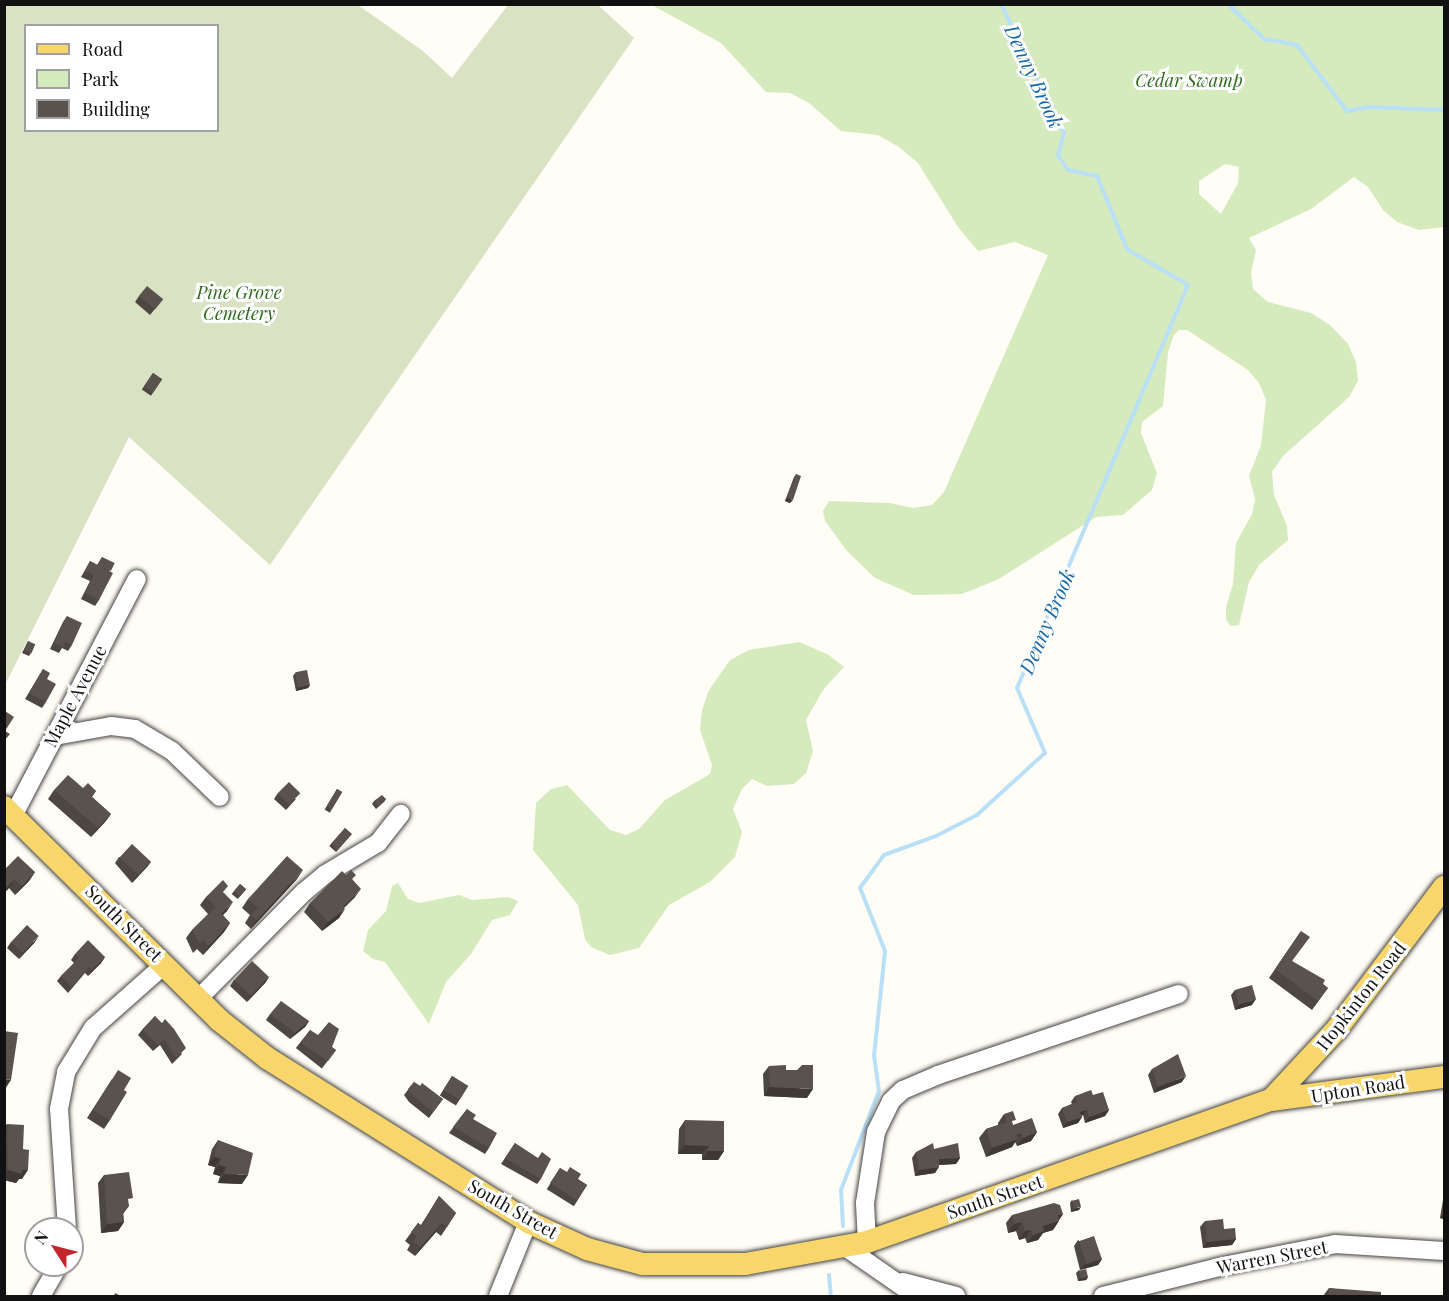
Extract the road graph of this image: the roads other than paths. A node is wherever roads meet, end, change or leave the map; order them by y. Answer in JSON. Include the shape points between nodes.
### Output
{"nodes":[{"id":1,"x":137,"y":579,"type":"dead end"},
{"id":2,"x":55,"y":736,"type":"junction"},
{"id":3,"x":220,"y":797,"type":"dead end"},
{"id":4,"x":9,"y":810,"type":"edge"},
{"id":5,"x":401,"y":814,"type":"dead end"},
{"id":6,"x":1444,"y":887,"type":"edge"},
{"id":7,"x":164,"y":964,"type":"junction"},
{"id":8,"x":1179,"y":994,"type":"dead end"},
{"id":9,"x":198,"y":999,"type":"junction"},
{"id":10,"x":1444,"y":1077,"type":"edge"},
{"id":11,"x":1271,"y":1100,"type":"junction"},
{"id":12,"x":66,"y":1217,"type":"edge"},
{"id":13,"x":528,"y":1222,"type":"junction"},
{"id":14,"x":867,"y":1242,"type":"junction"},
{"id":15,"x":844,"y":1246,"type":"junction"},
{"id":16,"x":1444,"y":1251,"type":"edge"},
{"id":17,"x":52,"y":1277,"type":"edge"},
{"id":18,"x":897,"y":1280,"type":"junction"},
{"id":19,"x":41,"y":1296,"type":"edge"},
{"id":20,"x":498,"y":1296,"type":"edge"},
{"id":21,"x":916,"y":1296,"type":"edge"},
{"id":22,"x":956,"y":1296,"type":"edge"},
{"id":23,"x":1103,"y":1296,"type":"edge"}],
"edges":[{"from":1,"to":2,"type":"street","name":"Maple Avenue"},
{"from":2,"to":3,"type":"street","via":[[111,726],[135,729],[172,751]]},
{"from":2,"to":4,"type":"street","name":"Maple Avenue"},
{"from":4,"to":7,"type":"main road","name":"South Street"},
{"from":5,"to":9,"type":"street","via":[[378,843],[324,875],[304,892]]},
{"from":6,"to":11,"type":"main road","name":"Hopkinton Road","via":[[1337,1029]]},
{"from":7,"to":9,"type":"main road","name":"South Street"},
{"from":7,"to":12,"type":"street","via":[[93,1028],[66,1072],[58,1109]]},
{"from":8,"to":14,"type":"street","via":[[927,1078],[903,1090],[891,1101],[876,1132],[865,1203]]},
{"from":9,"to":13,"type":"main road","name":"South Street","via":[[267,1058]]},
{"from":10,"to":11,"type":"main road","name":"Upton Road"},
{"from":11,"to":14,"type":"main road","name":"South Street"},
{"from":13,"to":15,"type":"main road","name":"South Street","via":[[587,1249],[643,1264],[746,1264]]},
{"from":13,"to":20,"type":"street"},
{"from":14,"to":15,"type":"main road","name":"South Street"},
{"from":15,"to":18,"type":"street"},
{"from":16,"to":23,"type":"street","name":"Warren Street","via":[[1335,1244],[1223,1266]]},
{"from":17,"to":19,"type":"street"},
{"from":18,"to":21,"type":"street"},
{"from":18,"to":22,"type":"street"}]}
